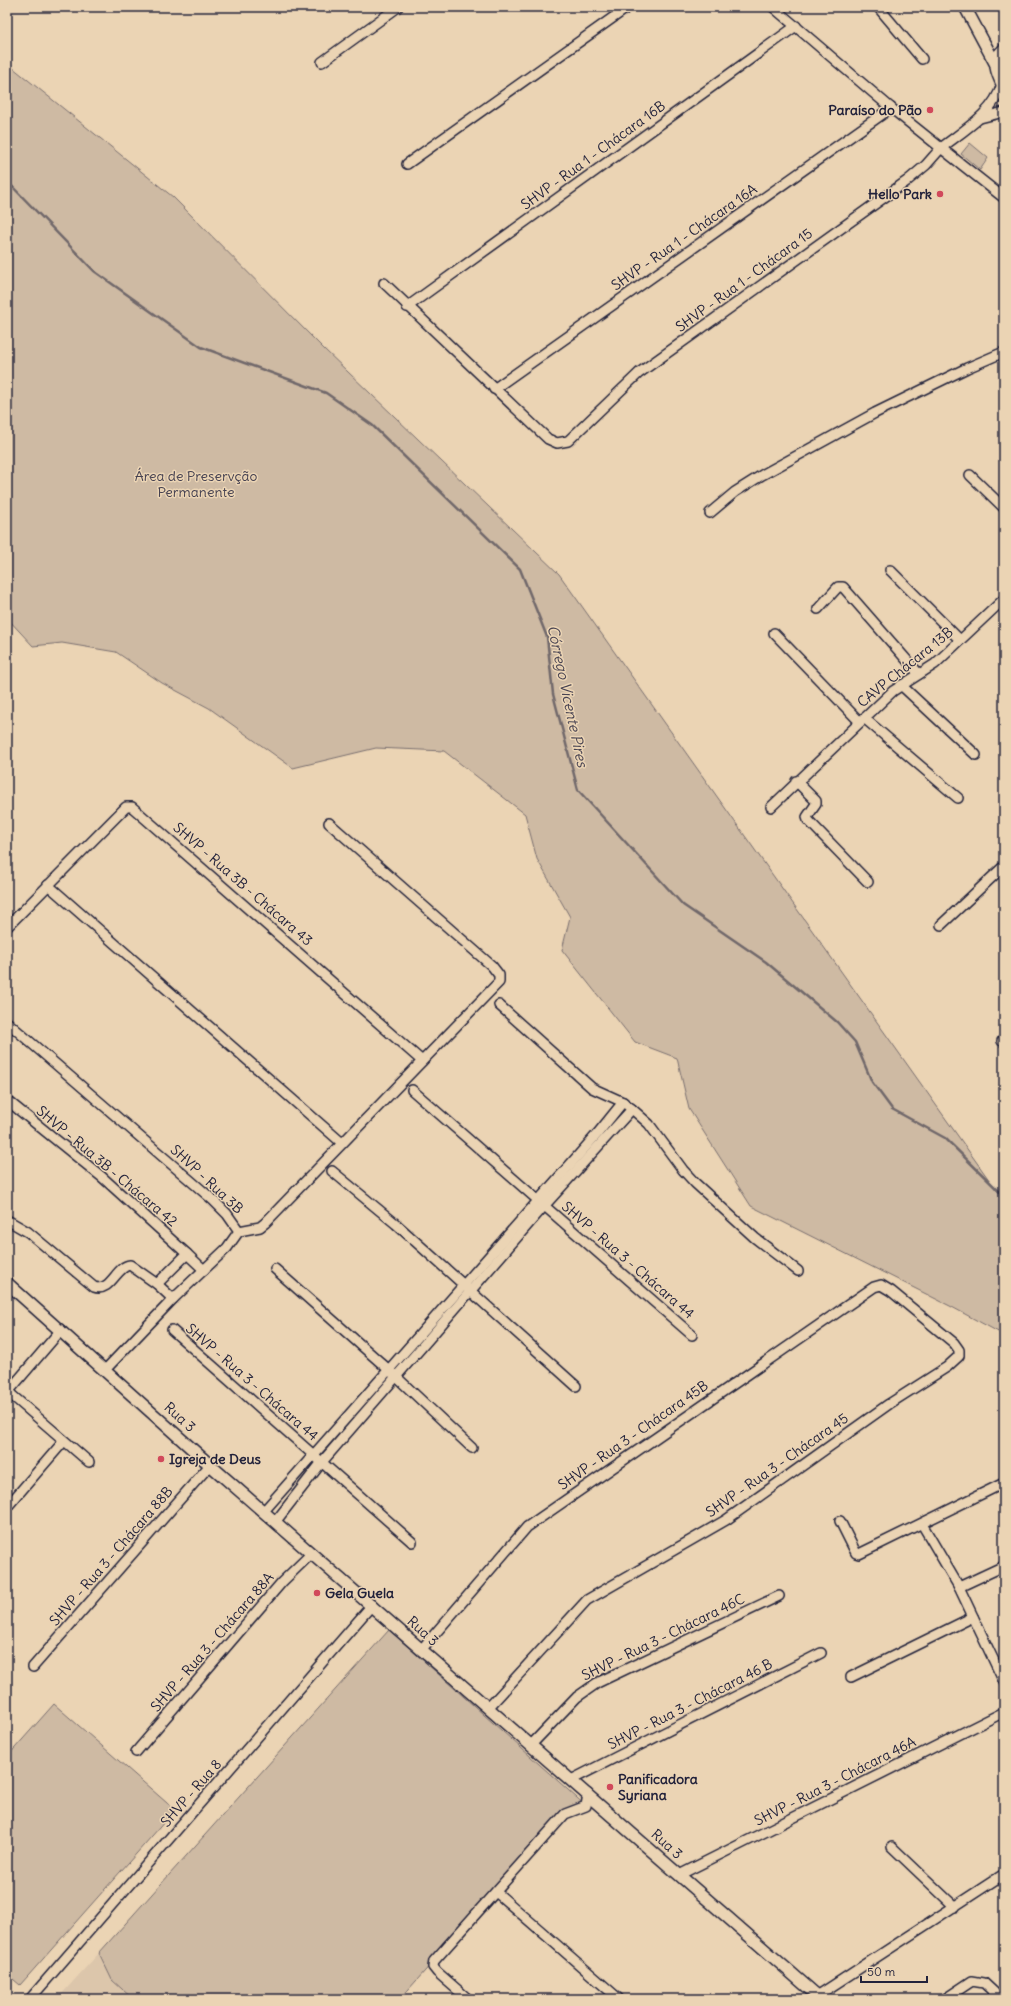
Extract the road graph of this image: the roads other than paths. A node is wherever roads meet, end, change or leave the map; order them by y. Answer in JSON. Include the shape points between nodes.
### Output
{"nodes":[{"id":1,"x":398,"y":7,"type":"edge"},
{"id":2,"x":628,"y":7,"type":"edge"},
{"id":3,"x":773,"y":7,"type":"edge"},
{"id":4,"x":878,"y":7,"type":"edge"},
{"id":5,"x":965,"y":7,"type":"edge"},
{"id":6,"x":796,"y":26,"type":"junction"},
{"id":7,"x":1004,"y":49,"type":"edge"},
{"id":8,"x":922,"y":59,"type":"dead end"},
{"id":9,"x":322,"y":62,"type":"dead end"},
{"id":10,"x":995,"y":63,"type":"junction"},
{"id":11,"x":1003,"y":86,"type":"edge"},
{"id":12,"x":891,"y":108,"type":"junction"},
{"id":13,"x":1004,"y":112,"type":"edge"},
{"id":14,"x":979,"y":118,"type":"junction"},
{"id":15,"x":941,"y":148,"type":"junction"},
{"id":16,"x":407,"y":164,"type":"dead end"},
{"id":17,"x":1004,"y":198,"type":"edge"},
{"id":18,"x":384,"y":283,"type":"dead end"},
{"id":19,"x":407,"y":307,"type":"junction"},
{"id":20,"x":1004,"y":352,"type":"edge"},
{"id":21,"x":494,"y":389,"type":"junction"},
{"id":22,"x":970,"y":475,"type":"dead end"},
{"id":23,"x":1004,"y":508,"type":"edge"},
{"id":24,"x":710,"y":513,"type":"dead end"},
{"id":25,"x":890,"y":570,"type":"dead end"},
{"id":26,"x":1004,"y":599,"type":"edge"},
{"id":27,"x":818,"y":610,"type":"dead end"},
{"id":28,"x":774,"y":633,"type":"dead end"},
{"id":29,"x":960,"y":640,"type":"junction"},
{"id":30,"x":919,"y":674,"type":"junction"},
{"id":31,"x":901,"y":685,"type":"junction"},
{"id":32,"x":862,"y":720,"type":"junction"},
{"id":33,"x":976,"y":755,"type":"dead end"},
{"id":34,"x":796,"y":781,"type":"junction"},
{"id":35,"x":958,"y":798,"type":"dead end"},
{"id":36,"x":771,"y":806,"type":"dead end"},
{"id":37,"x":329,"y":823,"type":"dead end"},
{"id":38,"x":1004,"y":866,"type":"edge"},
{"id":39,"x":868,"y":882,"type":"dead end"},
{"id":40,"x":48,"y":885,"type":"junction"},
{"id":41,"x":941,"y":925,"type":"dead end"},
{"id":42,"x":7,"y":927,"type":"edge"},
{"id":43,"x":498,"y":1005,"type":"dead end"},
{"id":44,"x":7,"y":1022,"type":"edge"},
{"id":45,"x":422,"y":1061,"type":"junction"},
{"id":46,"x":412,"y":1090,"type":"dead end"},
{"id":47,"x":8,"y":1101,"type":"dead end"},
{"id":48,"x":623,"y":1102,"type":"junction"},
{"id":49,"x":632,"y":1109,"type":"junction"},
{"id":50,"x":342,"y":1143,"type":"junction"},
{"id":51,"x":332,"y":1171,"type":"dead end"},
{"id":52,"x":542,"y":1202,"type":"junction"},
{"id":53,"x":7,"y":1220,"type":"edge"},
{"id":54,"x":239,"y":1230,"type":"junction"},
{"id":55,"x":187,"y":1254,"type":"junction"},
{"id":56,"x":204,"y":1270,"type":"junction"},
{"id":57,"x":276,"y":1270,"type":"dead end"},
{"id":58,"x":798,"y":1271,"type":"dead end"},
{"id":59,"x":7,"y":1283,"type":"edge"},
{"id":60,"x":157,"y":1284,"type":"junction"},
{"id":61,"x":464,"y":1285,"type":"junction"},
{"id":62,"x":891,"y":1291,"type":"joint"},
{"id":63,"x":471,"y":1292,"type":"junction"},
{"id":64,"x":173,"y":1299,"type":"junction"},
{"id":65,"x":61,"y":1330,"type":"junction"},
{"id":66,"x":172,"y":1330,"type":"dead end"},
{"id":67,"x":692,"y":1335,"type":"dead end"},
{"id":68,"x":105,"y":1370,"type":"junction"},
{"id":69,"x":389,"y":1370,"type":"junction"},
{"id":70,"x":397,"y":1378,"type":"junction"},
{"id":71,"x":576,"y":1386,"type":"dead end"},
{"id":72,"x":8,"y":1392,"type":"edge"},
{"id":73,"x":64,"y":1441,"type":"junction"},
{"id":74,"x":472,"y":1448,"type":"dead end"},
{"id":75,"x":314,"y":1455,"type":"junction"},
{"id":76,"x":90,"y":1462,"type":"dead end"},
{"id":77,"x":322,"y":1462,"type":"junction"},
{"id":78,"x":210,"y":1464,"type":"junction"},
{"id":79,"x":294,"y":1478,"type":"junction"},
{"id":80,"x":1004,"y":1483,"type":"edge"},
{"id":81,"x":303,"y":1486,"type":"junction"},
{"id":82,"x":7,"y":1507,"type":"edge"},
{"id":83,"x":264,"y":1511,"type":"junction"},
{"id":84,"x":276,"y":1520,"type":"junction"},
{"id":85,"x":840,"y":1521,"type":"dead end"},
{"id":86,"x":922,"y":1524,"type":"junction"},
{"id":87,"x":412,"y":1542,"type":"dead end"},
{"id":88,"x":312,"y":1553,"type":"junction"},
{"id":89,"x":1004,"y":1566,"type":"edge"},
{"id":90,"x":959,"y":1587,"type":"junction"},
{"id":91,"x":778,"y":1596,"type":"dead end"},
{"id":92,"x":372,"y":1605,"type":"junction"},
{"id":93,"x":973,"y":1617,"type":"junction"},
{"id":94,"x":421,"y":1650,"type":"junction"},
{"id":95,"x":821,"y":1653,"type":"dead end"},
{"id":96,"x":32,"y":1667,"type":"dead end"},
{"id":97,"x":851,"y":1677,"type":"dead end"},
{"id":98,"x":1004,"y":1682,"type":"edge"},
{"id":99,"x":489,"y":1708,"type":"junction"},
{"id":100,"x":1004,"y":1712,"type":"edge"},
{"id":101,"x":531,"y":1745,"type":"junction"},
{"id":102,"x":136,"y":1752,"type":"dead end"},
{"id":103,"x":571,"y":1780,"type":"junction"},
{"id":104,"x":588,"y":1794,"type":"junction"},
{"id":105,"x":892,"y":1847,"type":"dead end"},
{"id":106,"x":1004,"y":1874,"type":"edge"},
{"id":107,"x":679,"y":1875,"type":"junction"},
{"id":108,"x":496,"y":1892,"type":"junction"},
{"id":109,"x":955,"y":1907,"type":"junction"},
{"id":110,"x":1004,"y":1996,"type":"edge"},
{"id":111,"x":819,"y":1997,"type":"edge"},
{"id":112,"x":30,"y":1999,"type":"edge"},
{"id":113,"x":468,"y":1999,"type":"edge"},
{"id":114,"x":619,"y":1999,"type":"edge"},
{"id":115,"x":945,"y":1999,"type":"edge"}],
"edges":[{"from":1,"to":9,"type":"street"},
{"from":2,"to":16,"type":"street"},
{"from":3,"to":6,"type":"street"},
{"from":4,"to":8,"type":"street"},
{"from":5,"to":10,"type":"main road"},
{"from":6,"to":12,"type":"street"},
{"from":6,"to":19,"type":"street","name":"SHVP - Rua 1 - Chácara 16B"},
{"from":7,"to":10,"type":"main road","via":[[997,56]]},
{"from":10,"to":11,"type":"main road"},
{"from":11,"to":14,"type":"street","name":"SHVP - Rua 1 - Chácara 15","via":[[996,100]]},
{"from":12,"to":15,"type":"street"},
{"from":12,"to":21,"type":"street","name":"SHVP - Rua 1 - Chácara 16A"},
{"from":13,"to":14,"type":"street"},
{"from":14,"to":15,"type":"street","name":"SHVP - Rua 1 - Chácara 15"},
{"from":15,"to":17,"type":"street"},
{"from":15,"to":21,"type":"street","name":"SHVP - Rua 1 - Chácara 15","via":[[907,181],[639,373],[568,441],[557,443],[548,439]]},
{"from":18,"to":19,"type":"street"},
{"from":19,"to":21,"type":"street"},
{"from":20,"to":24,"type":"street","via":[[875,413],[762,475],[735,492]]},
{"from":22,"to":23,"type":"street"},
{"from":25,"to":29,"type":"street"},
{"from":26,"to":29,"type":"street","name":"CAVP Chácara 13B"},
{"from":27,"to":30,"type":"street","via":[[838,587],[845,589]]},
{"from":28,"to":32,"type":"street"},
{"from":29,"to":30,"type":"street","name":"CAVP Chácara 13B","via":[[935,664]]},
{"from":30,"to":31,"type":"street","name":"CAVP Chácara 13B"},
{"from":31,"to":32,"type":"street","name":"CAVP Chácara 13B"},
{"from":31,"to":33,"type":"street"},
{"from":32,"to":34,"type":"street","name":"CAVP Chácara 13B"},
{"from":32,"to":35,"type":"street"},
{"from":34,"to":36,"type":"street","name":"CAVP Chácara 13B"},
{"from":34,"to":39,"type":"street","via":[[816,801],[807,817],[808,820]]},
{"from":37,"to":45,"type":"street","via":[[492,966],[499,975],[496,987]]},
{"from":38,"to":41,"type":"street"},
{"from":40,"to":42,"type":"street","name":"SHVP - Rua 3B - Chácara 43"},
{"from":40,"to":45,"type":"street","name":"SHVP - Rua 3B - Chácara 43","via":[[126,807],[135,808]]},
{"from":40,"to":50,"type":"street"},
{"from":43,"to":48,"type":"street","via":[[592,1088]]},
{"from":44,"to":54,"type":"street","name":"SHVP - Rua 3B","via":[[213,1200]]},
{"from":45,"to":50,"type":"street"},
{"from":46,"to":52,"type":"street","name":"SHVP - Rua 3 - Chácara 44"},
{"from":47,"to":55,"type":"street","name":"SHVP - Rua 3B - Chácara 42","via":[[102,1177]]},
{"from":48,"to":49,"type":"street"},
{"from":48,"to":52,"type":"street","name":"SHVP - Rua 3 - Chácara 44"},
{"from":49,"to":52,"type":"street","name":"SHVP - Rua 3 - Chácara 44"},
{"from":49,"to":58,"type":"street","via":[[649,1124],[695,1183],[755,1238]]},
{"from":50,"to":54,"type":"street","via":[[265,1224]]},
{"from":51,"to":61,"type":"street"},
{"from":52,"to":61,"type":"street","name":"SHVP - Rua 3 - Chácara 44"},
{"from":52,"to":63,"type":"street","name":"SHVP - Rua 3 - Chácara 44"},
{"from":52,"to":67,"type":"street","name":"SHVP - Rua 3 - Chácara 44"},
{"from":53,"to":60,"type":"street","via":[[28,1232],[94,1287],[105,1286],[127,1265],[134,1266]]},
{"from":54,"to":56,"type":"street","name":"SHVP - Rua 3B","via":[[227,1248]]},
{"from":55,"to":56,"type":"street","name":"SHVP - Rua 3B - Chácara 42"},
{"from":55,"to":60,"type":"street"},
{"from":56,"to":64,"type":"street","name":"SHVP - Rua 3B"},
{"from":57,"to":69,"type":"street"},
{"from":59,"to":65,"type":"main road","name":"Rua 3"},
{"from":60,"to":64,"type":"street"},
{"from":61,"to":63,"type":"street"},
{"from":61,"to":69,"type":"street","name":"SHVP - Rua 3 - Chácara 44"},
{"from":62,"to":94,"type":"street","name":"SHVP - Rua 3 - Chácara 45B","via":[[881,1285],[874,1287],[539,1518],[521,1532]]},
{"from":62,"to":99,"type":"street","name":"SHVP - Rua 3 - Chácara 45","via":[[954,1343],[959,1350],[956,1361],[889,1404],[726,1520],[587,1600]]},
{"from":63,"to":70,"type":"street","name":"SHVP - Rua 3 - Chácara 44"},
{"from":63,"to":71,"type":"street"},
{"from":64,"to":68,"type":"street","name":"SHVP - Rua 3B"},
{"from":65,"to":68,"type":"main road","name":"Rua 3"},
{"from":65,"to":72,"type":"street"},
{"from":66,"to":75,"type":"street","name":"SHVP - Rua 3 - Chácara 44"},
{"from":68,"to":78,"type":"main road","name":"Rua 3"},
{"from":69,"to":70,"type":"street"},
{"from":69,"to":75,"type":"street","name":"SHVP - Rua 3 - Chácara 44"},
{"from":70,"to":74,"type":"street"},
{"from":70,"to":77,"type":"street","name":"SHVP - Rua 3 - Chácara 44"},
{"from":72,"to":73,"type":"street"},
{"from":73,"to":76,"type":"street"},
{"from":73,"to":82,"type":"street"},
{"from":75,"to":77,"type":"street","name":"SHVP - Rua 3 - Chácara 44"},
{"from":75,"to":79,"type":"street","name":"SHVP - Rua 3 - Chácara 44"},
{"from":77,"to":81,"type":"street","name":"SHVP - Rua 3 - Chácara 44"},
{"from":77,"to":87,"type":"street","name":"SHVP - Rua 3 - Chácara 44"},
{"from":78,"to":83,"type":"main road","name":"Rua 3"},
{"from":78,"to":96,"type":"street","name":"SHVP - Rua 3 - Chácara 88B"},
{"from":79,"to":81,"type":"street"},
{"from":79,"to":83,"type":"street","name":"SHVP - Rua 3 - Chácara 44"},
{"from":80,"to":86,"type":"street"},
{"from":81,"to":84,"type":"street","name":"SHVP - Rua 3 - Chácara 44"},
{"from":83,"to":84,"type":"main road","name":"Rua 3"},
{"from":84,"to":88,"type":"main road","name":"Rua 3"},
{"from":85,"to":86,"type":"street","via":[[856,1553],[859,1554]]},
{"from":86,"to":90,"type":"street"},
{"from":88,"to":92,"type":"main road","name":"Rua 3"},
{"from":88,"to":102,"type":"street","name":"SHVP - Rua 3 - Chácara 88A","via":[[282,1582]]},
{"from":89,"to":90,"type":"street"},
{"from":90,"to":93,"type":"street"},
{"from":91,"to":101,"type":"street","name":"SHVP - Rua 3 - Chácara 46C","via":[[592,1686],[577,1696]]},
{"from":92,"to":94,"type":"main road","name":"Rua 3"},
{"from":92,"to":112,"type":"street","name":"SHVP - Rua 8"},
{"from":93,"to":97,"type":"street"},
{"from":93,"to":98,"type":"street"},
{"from":94,"to":99,"type":"main road","name":"Rua 3"},
{"from":95,"to":103,"type":"street","name":"SHVP - Rua 3 - Chácara 46 B"},
{"from":99,"to":101,"type":"main road","name":"Rua 3"},
{"from":100,"to":107,"type":"street","name":"SHVP - Rua 3 - Chácara 46A"},
{"from":101,"to":103,"type":"main road","name":"Rua 3"},
{"from":103,"to":104,"type":"main road","name":"Rua 3"},
{"from":104,"to":107,"type":"main road","name":"Rua 3"},
{"from":104,"to":108,"type":"street","via":[[586,1806],[565,1814]]},
{"from":105,"to":109,"type":"street"},
{"from":106,"to":109,"type":"street"},
{"from":107,"to":111,"type":"main road","name":"Rua 3"},
{"from":108,"to":113,"type":"street","via":[[434,1961],[433,1967],[437,1972]]},
{"from":108,"to":114,"type":"street"},
{"from":109,"to":111,"type":"street"},
{"from":110,"to":115,"type":"street","via":[[999,1997],[984,1983],[972,1981]]}]}
